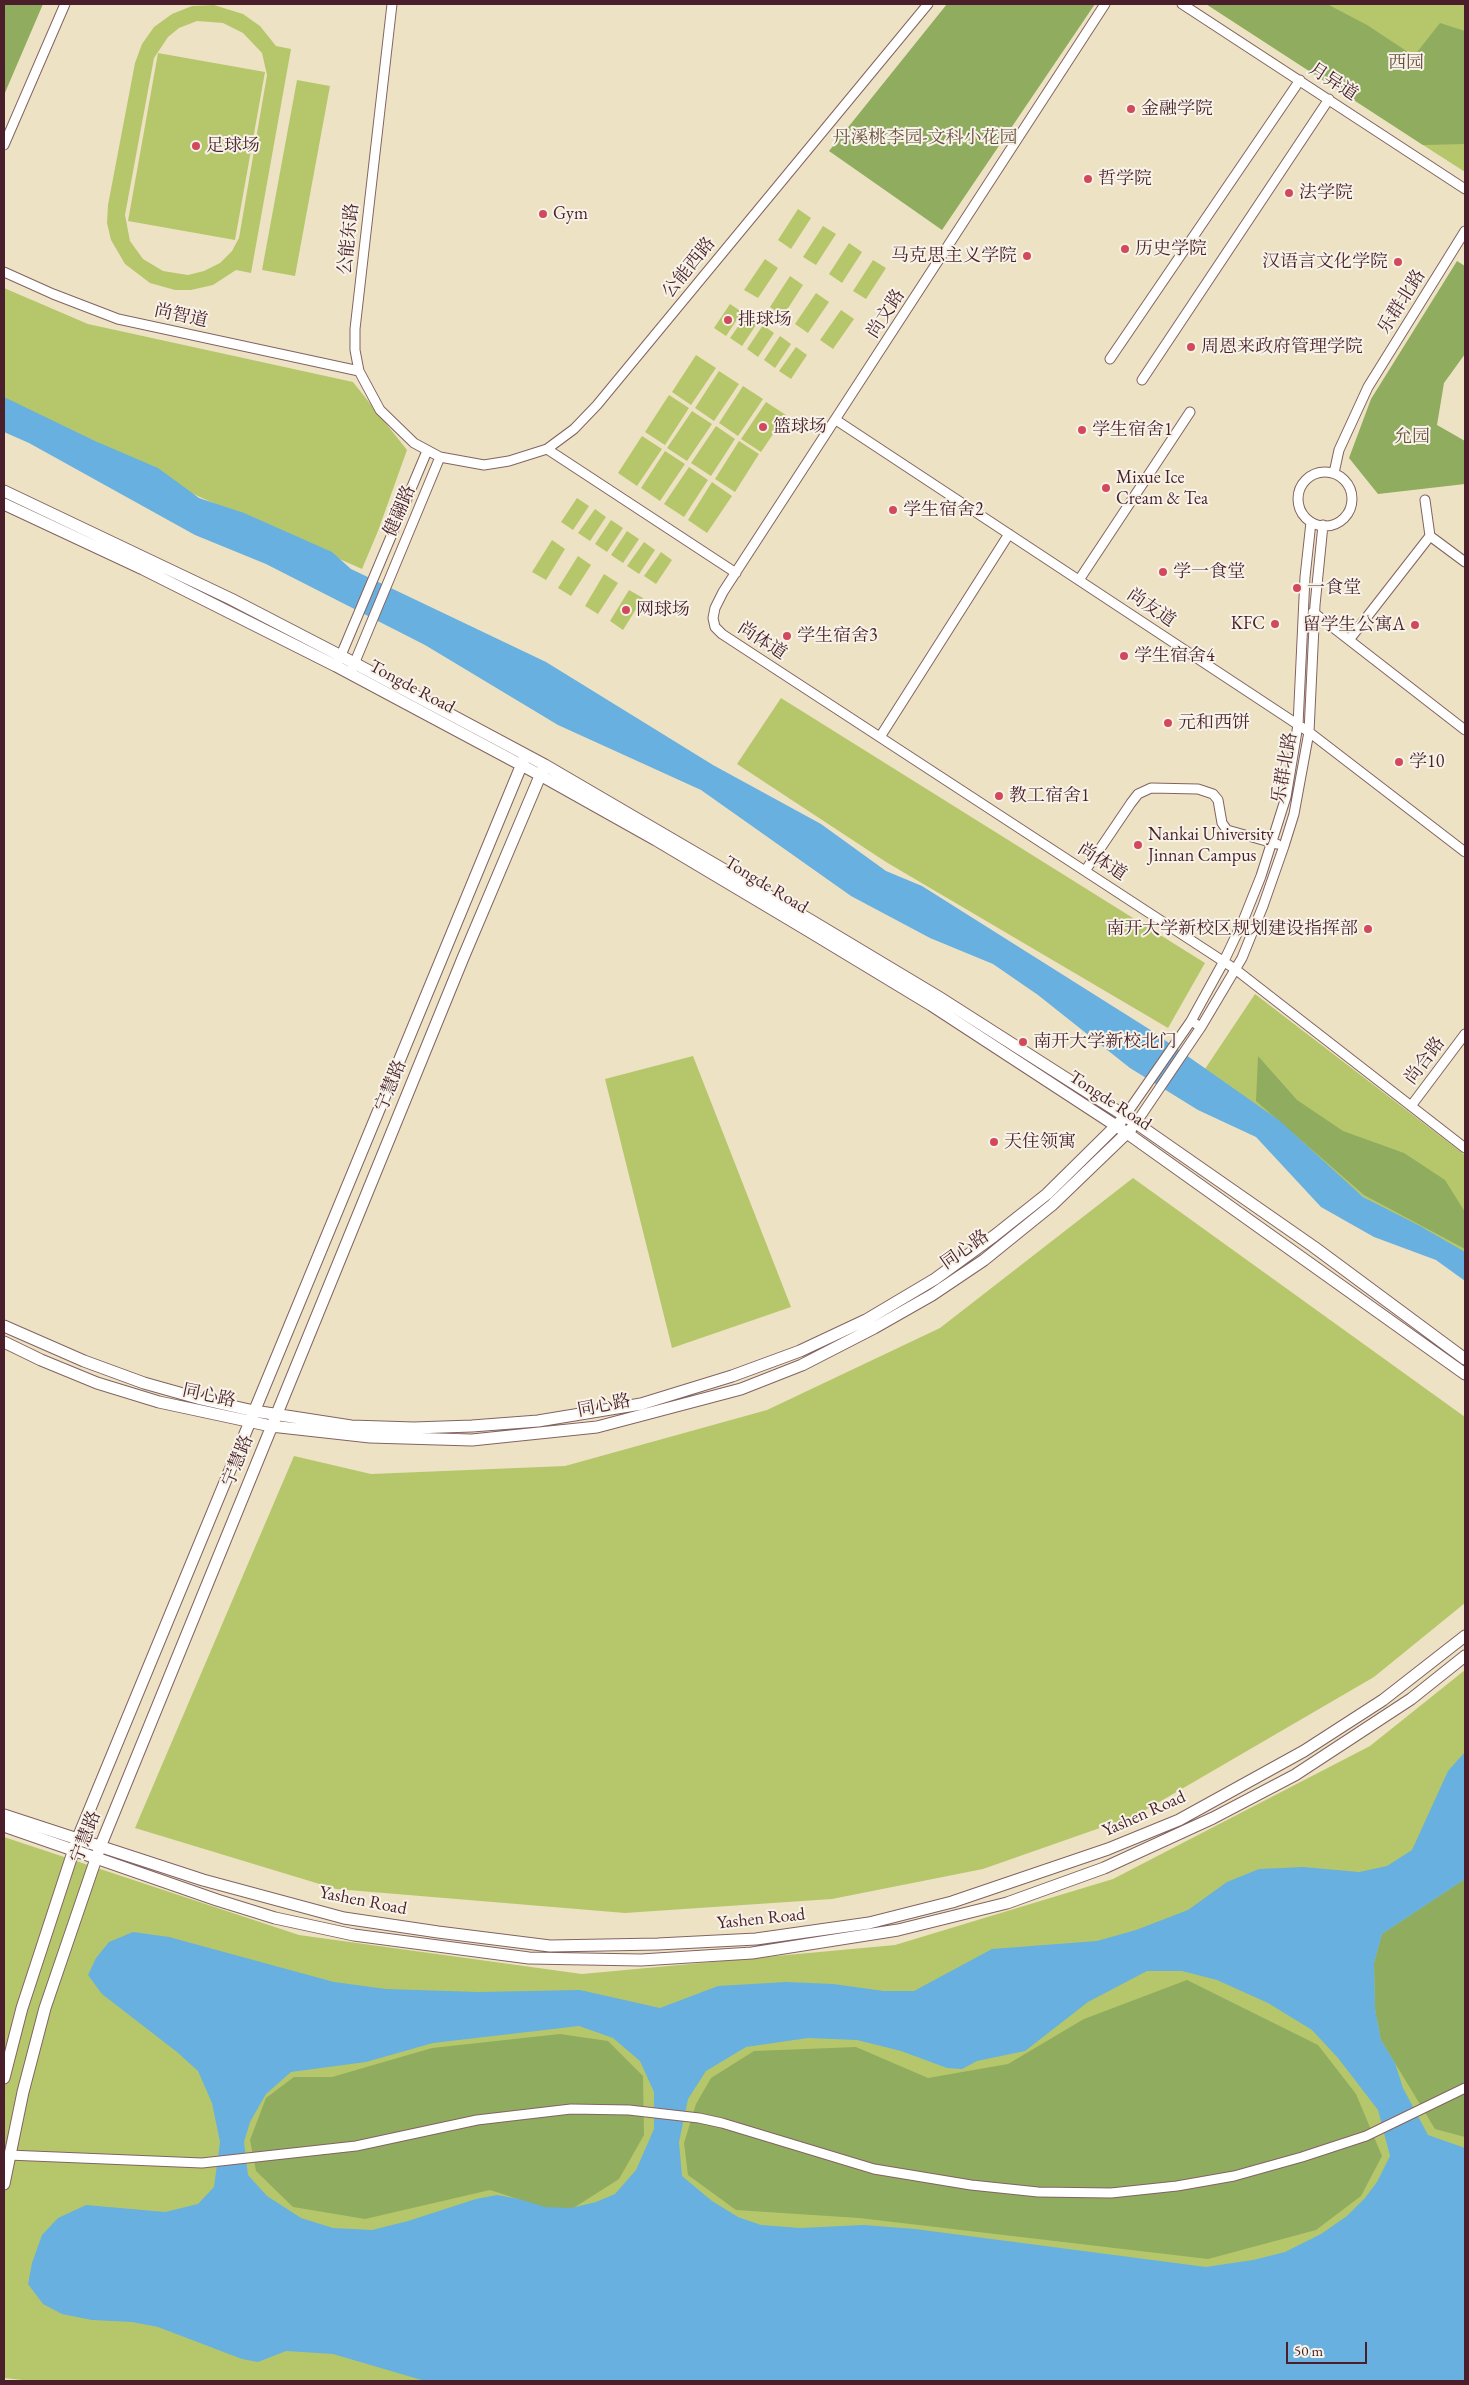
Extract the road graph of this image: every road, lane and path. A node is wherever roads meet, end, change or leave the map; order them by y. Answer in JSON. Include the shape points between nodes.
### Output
{"nodes":[{"id":1,"x":65,"y":4,"type":"edge"},
{"id":2,"x":392,"y":4,"type":"edge"},
{"id":3,"x":928,"y":4,"type":"edge"},
{"id":4,"x":1106,"y":4,"type":"edge"},
{"id":5,"x":1182,"y":4,"type":"edge"},
{"id":6,"x":1300,"y":80,"type":"junction"},
{"id":7,"x":1328,"y":99,"type":"junction"},
{"id":8,"x":4,"y":145,"type":"edge"},
{"id":9,"x":1465,"y":189,"type":"edge"},
{"id":10,"x":1465,"y":231,"type":"edge"},
{"id":11,"x":4,"y":272,"type":"edge"},
{"id":12,"x":1110,"y":359,"type":"dead end"},
{"id":13,"x":359,"y":371,"type":"junction"},
{"id":14,"x":1142,"y":380,"type":"dead end"},
{"id":15,"x":1190,"y":412,"type":"dead end"},
{"id":16,"x":836,"y":420,"type":"junction"},
{"id":17,"x":548,"y":449,"type":"junction"},
{"id":18,"x":427,"y":450,"type":"junction"},
{"id":19,"x":440,"y":456,"type":"junction"},
{"id":20,"x":1334,"y":474,"type":"junction"},
{"id":21,"x":4,"y":491,"type":"edge"},
{"id":22,"x":1426,"y":500,"type":"dead end"},
{"id":23,"x":4,"y":504,"type":"edge"},
{"id":24,"x":1311,"y":522,"type":"junction"},
{"id":25,"x":1323,"y":525,"type":"junction"},
{"id":26,"x":1009,"y":534,"type":"junction"},
{"id":27,"x":1430,"y":536,"type":"junction"},
{"id":28,"x":1465,"y":562,"type":"edge"},
{"id":29,"x":736,"y":573,"type":"junction"},
{"id":30,"x":1078,"y":580,"type":"junction"},
{"id":31,"x":1304,"y":606,"type":"junction"},
{"id":32,"x":1315,"y":614,"type":"junction"},
{"id":33,"x":713,"y":618,"type":"joint"},
{"id":34,"x":1349,"y":640,"type":"junction"},
{"id":35,"x":338,"y":661,"type":"junction"},
{"id":36,"x":352,"y":669,"type":"junction"},
{"id":37,"x":1298,"y":725,"type":"junction"},
{"id":38,"x":1465,"y":730,"type":"edge"},
{"id":39,"x":1309,"y":732,"type":"junction"},
{"id":40,"x":880,"y":737,"type":"junction"},
{"id":41,"x":523,"y":759,"type":"junction"},
{"id":42,"x":542,"y":770,"type":"junction"},
{"id":43,"x":1272,"y":842,"type":"junction"},
{"id":44,"x":1284,"y":846,"type":"junction"},
{"id":45,"x":1465,"y":852,"type":"edge"},
{"id":46,"x":1085,"y":871,"type":"junction"},
{"id":47,"x":1224,"y":962,"type":"junction"},
{"id":48,"x":1235,"y":969,"type":"junction"},
{"id":49,"x":1191,"y":1021,"type":"junction"},
{"id":50,"x":1201,"y":1027,"type":"junction"},
{"id":51,"x":1465,"y":1034,"type":"edge"},
{"id":52,"x":1411,"y":1106,"type":"junction"},
{"id":53,"x":1125,"y":1116,"type":"junction"},
{"id":54,"x":1136,"y":1123,"type":"junction"},
{"id":55,"x":1116,"y":1126,"type":"junction"},
{"id":56,"x":1127,"y":1133,"type":"junction"},
{"id":57,"x":1465,"y":1148,"type":"edge"},
{"id":58,"x":4,"y":1326,"type":"edge"},
{"id":59,"x":4,"y":1342,"type":"edge"},
{"id":60,"x":1465,"y":1359,"type":"edge"},
{"id":61,"x":1465,"y":1374,"type":"edge"},
{"id":62,"x":254,"y":1411,"type":"junction"},
{"id":63,"x":276,"y":1414,"type":"junction"},
{"id":64,"x":249,"y":1422,"type":"junction"},
{"id":65,"x":270,"y":1426,"type":"junction"},
{"id":66,"x":1465,"y":1636,"type":"edge"},
{"id":67,"x":1465,"y":1656,"type":"edge"},
{"id":68,"x":4,"y":1815,"type":"edge"},
{"id":69,"x":4,"y":1826,"type":"edge"},
{"id":70,"x":75,"y":1845,"type":"junction"},
{"id":71,"x":98,"y":1852,"type":"junction"},
{"id":72,"x":4,"y":2078,"type":"edge"},
{"id":73,"x":1465,"y":2088,"type":"edge"},
{"id":74,"x":5,"y":2154,"type":"edge"},
{"id":75,"x":4,"y":2179,"type":"edge"},
{"id":76,"x":4,"y":2184,"type":"edge"}],
"edges":[{"from":1,"to":8,"type":"street"},
{"from":2,"to":13,"type":"street","name":"公能东路","via":[[355,329]]},
{"from":3,"to":17,"type":"street","name":"公能西路","via":[[597,406]]},
{"from":4,"to":16,"type":"street","name":"尚文路"},
{"from":5,"to":6,"type":"street","name":"月异道"},
{"from":6,"to":7,"type":"street","name":"月异道"},
{"from":6,"to":12,"type":"street"},
{"from":7,"to":9,"type":"street","name":"月异道"},
{"from":7,"to":14,"type":"street"},
{"from":10,"to":20,"type":"street","name":"乐群北路","via":[[1368,386],[1342,443]]},
{"from":11,"to":13,"type":"street","name":"尚智道","via":[[118,319]]},
{"from":13,"to":18,"type":"street","name":"公能东路","via":[[380,410],[414,443]]},
{"from":15,"to":30,"type":"street"},
{"from":16,"to":26,"type":"street","name":"尚友道"},
{"from":16,"to":29,"type":"street","name":"尚文路"},
{"from":17,"to":19,"type":"street","name":"公能西路","via":[[484,465]]},
{"from":17,"to":29,"type":"street"},
{"from":18,"to":19,"type":"street","name":"公能西路"},
{"from":18,"to":35,"type":"street","name":"健翮路"},
{"from":19,"to":36,"type":"street","name":"健翮路"},
{"from":20,"to":24,"type":"street","via":[[1319,473],[1301,486],[1298,502]]},
{"from":20,"to":25,"type":"street","via":[[1350,489],[1351,504],[1338,522]]},
{"from":21,"to":35,"type":"main road","name":"Tongde Road","via":[[231,599]]},
{"from":22,"to":27,"type":"street"},
{"from":23,"to":35,"type":"main road","name":"Tongde Road"},
{"from":24,"to":25,"type":"street"},
{"from":24,"to":31,"type":"street","name":"乐群北路"},
{"from":25,"to":32,"type":"street","name":"乐群北路"},
{"from":26,"to":30,"type":"street","name":"尚友道"},
{"from":26,"to":40,"type":"street"},
{"from":27,"to":28,"type":"street"},
{"from":27,"to":34,"type":"street"},
{"from":29,"to":33,"type":"street","name":"尚文路","via":[[715,608]]},
{"from":30,"to":37,"type":"street","name":"尚友道"},
{"from":31,"to":32,"type":"street"},
{"from":31,"to":37,"type":"street","name":"乐群北路"},
{"from":32,"to":34,"type":"street"},
{"from":32,"to":39,"type":"street","name":"乐群北路"},
{"from":33,"to":40,"type":"street","name":"尚体道","via":[[715,627],[722,634]]},
{"from":34,"to":38,"type":"street"},
{"from":35,"to":36,"type":"main road","name":"Tongde Road"},
{"from":36,"to":41,"type":"main road","name":"Tongde Road"},
{"from":37,"to":39,"type":"street","name":"尚友道"},
{"from":37,"to":43,"type":"street","name":"乐群北路","via":[[1286,797]]},
{"from":39,"to":44,"type":"street","name":"乐群北路","via":[[1294,814]]},
{"from":39,"to":45,"type":"street","name":"尚友道"},
{"from":40,"to":46,"type":"street","name":"尚体道"},
{"from":41,"to":42,"type":"main road","name":"Tongde Road"},
{"from":41,"to":62,"type":"main road","name":"宁慧路"},
{"from":42,"to":53,"type":"main road","name":"Tongde Road","via":[[662,832],[920,986]]},
{"from":42,"to":55,"type":"main road","name":"Tongde Road","via":[[931,1005]]},
{"from":42,"to":63,"type":"main road","name":"宁慧路"},
{"from":43,"to":44,"type":"street"},
{"from":43,"to":46,"type":"street","via":[[1227,830],[1213,794],[1198,789],[1151,788],[1138,794]]},
{"from":43,"to":47,"type":"street","name":"乐群北路"},
{"from":44,"to":48,"type":"street","name":"乐群北路","via":[[1263,906]]},
{"from":46,"to":47,"type":"street","name":"尚体道"},
{"from":47,"to":48,"type":"street","name":"尚体道"},
{"from":47,"to":49,"type":"street","name":"乐群北路"},
{"from":48,"to":50,"type":"street","name":"乐群北路"},
{"from":48,"to":52,"type":"street","name":"尚体道"},
{"from":49,"to":50,"type":"street"},
{"from":49,"to":53,"type":"street","name":"乐群北路"},
{"from":50,"to":54,"type":"street","name":"乐群北路"},
{"from":51,"to":52,"type":"street","name":"尚合路"},
{"from":52,"to":57,"type":"street","name":"尚体道"},
{"from":53,"to":54,"type":"main road","name":"Tongde Road"},
{"from":53,"to":55,"type":"main road","name":"同心路"},
{"from":54,"to":56,"type":"main road","name":"同心路"},
{"from":54,"to":60,"type":"main road","name":"Tongde Road","via":[[1314,1247]]},
{"from":55,"to":56,"type":"main road","name":"Tongde Road"},
{"from":55,"to":63,"type":"main road","name":"同心路","via":[[1047,1194],[935,1279],[866,1320],[800,1351],[732,1376],[641,1404],[510,1423],[414,1428],[360,1426]]},
{"from":56,"to":61,"type":"main road","name":"Tongde Road"},
{"from":56,"to":65,"type":"main road","name":"同心路","via":[[1052,1206],[962,1275],[874,1328],[802,1365],[741,1389],[598,1427],[472,1440],[370,1437]]},
{"from":58,"to":62,"type":"main road","name":"同心路","via":[[84,1362],[144,1383]]},
{"from":59,"to":64,"type":"main road","name":"同心路","via":[[97,1383],[159,1402]]},
{"from":62,"to":63,"type":"main road","name":"同心路"},
{"from":62,"to":64,"type":"main road","name":"宁慧路"},
{"from":63,"to":65,"type":"main road","name":"宁慧路"},
{"from":64,"to":65,"type":"main road","name":"同心路"},
{"from":64,"to":70,"type":"main road","name":"宁慧路"},
{"from":65,"to":71,"type":"main road","name":"宁慧路"},
{"from":66,"to":71,"type":"main road","name":"Yashen Road","via":[[1383,1700],[1304,1752],[1179,1820],[1032,1876],[952,1902],[868,1923],[756,1939],[550,1946],[344,1918]]},
{"from":67,"to":71,"type":"main road","name":"Yashen Road","via":[[1411,1699],[1294,1775],[1213,1818],[1104,1868],[1007,1903],[898,1930],[752,1953],[641,1960],[529,1958],[354,1935],[267,1915]]},
{"from":68,"to":70,"type":"main road","name":"Yashen Road"},
{"from":69,"to":70,"type":"main road","name":"Yashen Road"},
{"from":70,"to":71,"type":"main road","name":"Yashen Road"},
{"from":70,"to":72,"type":"main road","name":"宁慧路","via":[[22,2008]]},
{"from":71,"to":74,"type":"main road","name":"宁慧路","via":[[45,2008]]},
{"from":73,"to":74,"type":"street","via":[[1366,2136],[1234,2176],[1112,2193],[1038,2192],[874,2169],[699,2118],[629,2110],[571,2109],[477,2120],[356,2146],[202,2162]]},
{"from":74,"to":75,"type":"main road","name":"宁慧路"},
{"from":75,"to":76,"type":"main road","name":"宁慧路"}]}
